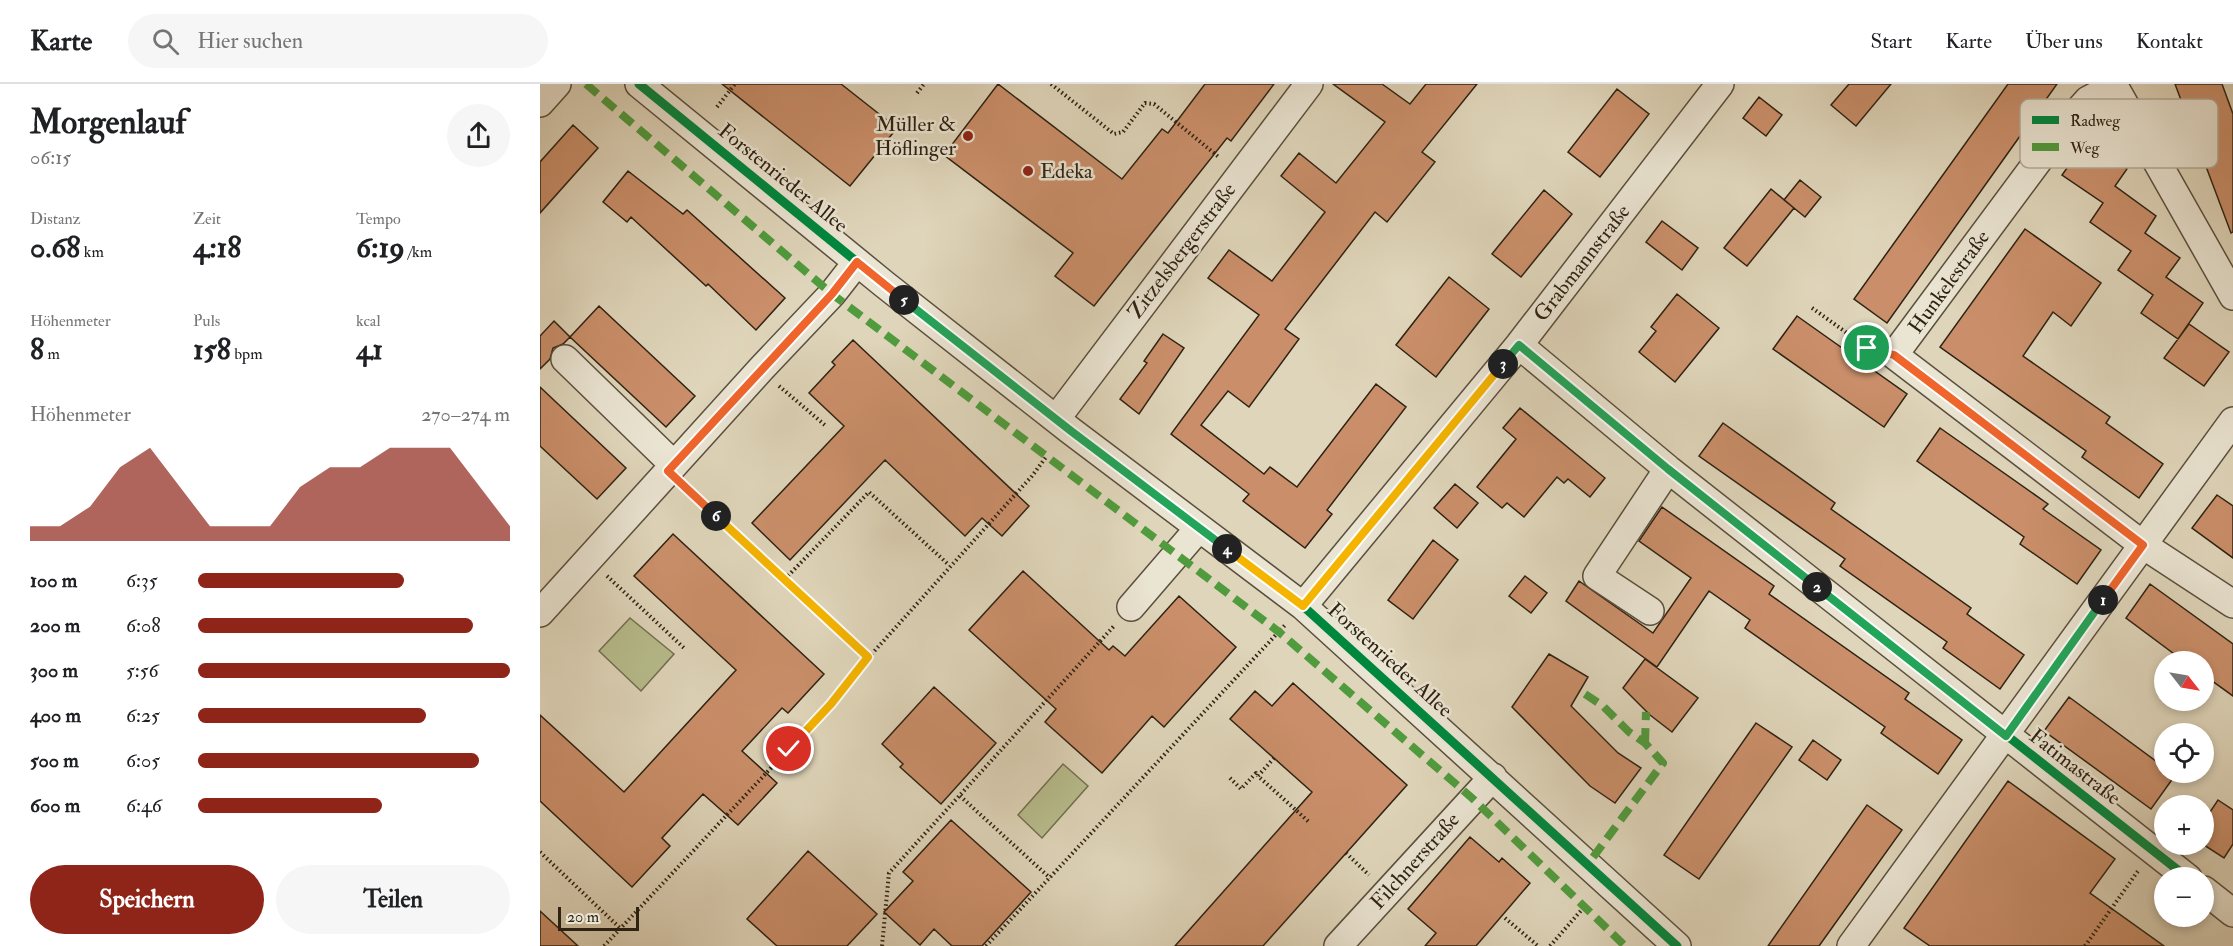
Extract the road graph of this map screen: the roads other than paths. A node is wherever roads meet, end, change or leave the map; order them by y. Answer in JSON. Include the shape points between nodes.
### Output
{"nodes":[{"id":1,"x":557,"y":84,"type":"edge"},
{"id":2,"x":639,"y":84,"type":"edge"},
{"id":3,"x":1309,"y":84,"type":"edge"},
{"id":4,"x":1720,"y":84,"type":"edge"},
{"id":5,"x":2114,"y":85,"type":"edge"},
{"id":6,"x":2090,"y":99,"type":"edge"},
{"id":7,"x":2122,"y":99,"type":"edge"},
{"id":8,"x":540,"y":103,"type":"edge"},
{"id":9,"x":2033,"y":168,"type":"edge"},
{"id":10,"x":2161,"y":168,"type":"edge"},
{"id":11,"x":857,"y":262,"type":"junction"},
{"id":12,"x":2233,"y":296,"type":"edge"},
{"id":13,"x":1519,"y":345,"type":"junction"},
{"id":14,"x":565,"y":359,"type":"dead end"},
{"id":15,"x":1056,"y":419,"type":"junction"},
{"id":16,"x":2233,"y":421,"type":"edge"},
{"id":17,"x":671,"y":468,"type":"junction"},
{"id":18,"x":1668,"y":469,"type":"junction"},
{"id":19,"x":1199,"y":528,"type":"junction"},
{"id":20,"x":2143,"y":545,"type":"junction"},
{"id":21,"x":2233,"y":604,"type":"edge"},
{"id":22,"x":1303,"y":606,"type":"junction"},
{"id":23,"x":1131,"y":607,"type":"road end"},
{"id":24,"x":1650,"y":611,"type":"dead end"},
{"id":25,"x":540,"y":613,"type":"edge"},
{"id":26,"x":2006,"y":736,"type":"junction"},
{"id":27,"x":1493,"y":777,"type":"junction"},
{"id":28,"x":2174,"y":867,"type":"edge"},
{"id":29,"x":2214,"y":898,"type":"edge"},
{"id":30,"x":2233,"y":913,"type":"edge"},
{"id":31,"x":1338,"y":946,"type":"edge"},
{"id":32,"x":1677,"y":946,"type":"edge"},
{"id":33,"x":1851,"y":946,"type":"edge"}],
"edges":[{"from":1,"to":8,"type":"street"},
{"from":2,"to":11,"type":"street","name":"Forstenrieder Allee"},
{"from":3,"to":15,"type":"street","name":"Zitzelsbergerstraße"},
{"from":4,"to":13,"type":"street","name":"Grabmannstraße"},
{"from":5,"to":6,"type":"street","name":"Hunkelestraße"},
{"from":5,"to":7,"type":"street"},
{"from":9,"to":20,"type":"street","name":"Hunkelestraße","via":[[1894,355]]},
{"from":10,"to":12,"type":"street"},
{"from":11,"to":15,"type":"street","name":"Forstenrieder Allee"},
{"from":11,"to":17,"type":"street"},
{"from":13,"to":18,"type":"street","name":"Fatimastraße"},
{"from":13,"to":22,"type":"street","name":"Grabmannstraße"},
{"from":14,"to":17,"type":"street"},
{"from":15,"to":19,"type":"street","name":"Forstenrieder Allee"},
{"from":16,"to":20,"type":"street"},
{"from":17,"to":25,"type":"street"},
{"from":18,"to":24,"type":"street","via":[[1597,576]]},
{"from":18,"to":26,"type":"street","name":"Fatimastraße"},
{"from":19,"to":22,"type":"street","name":"Forstenrieder Allee"},
{"from":19,"to":23,"type":"street"},
{"from":20,"to":21,"type":"street","name":"Hunkelestraße"},
{"from":20,"to":26,"type":"street"},
{"from":22,"to":27,"type":"street","name":"Forstenrieder Allee"},
{"from":26,"to":28,"type":"street","name":"Fatimastraße"},
{"from":26,"to":33,"type":"street"},
{"from":27,"to":31,"type":"street","name":"Filchnerstraße"},
{"from":27,"to":32,"type":"street","name":"Forstenrieder Allee"},
{"from":29,"to":30,"type":"street"}]}
